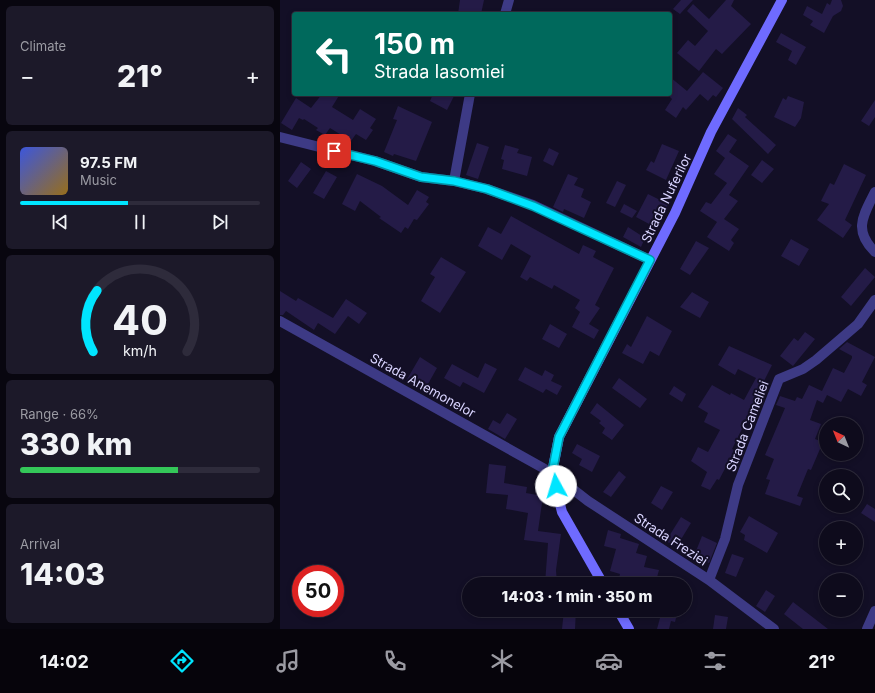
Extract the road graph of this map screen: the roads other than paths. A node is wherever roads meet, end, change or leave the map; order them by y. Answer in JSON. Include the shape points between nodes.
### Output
{"nodes":[{"id":1,"x":509,"y":0,"type":"edge"},
{"id":2,"x":782,"y":0,"type":"edge"},
{"id":3,"x":506,"y":12,"type":"edge"},
{"id":4,"x":470,"y":96,"type":"edge"},
{"id":5,"x":280,"y":137,"type":"edge"},
{"id":6,"x":454,"y":181,"type":"junction"},
{"id":7,"x":875,"y":192,"type":"edge"},
{"id":8,"x":875,"y":252,"type":"edge"},
{"id":9,"x":650,"y":260,"type":"junction"},
{"id":10,"x":875,"y":300,"type":"edge"},
{"id":11,"x":280,"y":321,"type":"edge"},
{"id":12,"x":552,"y":473,"type":"junction"},
{"id":13,"x":599,"y":577,"type":"edge"},
{"id":14,"x":709,"y":580,"type":"junction"},
{"id":15,"x":875,"y":611,"type":"edge"},
{"id":16,"x":622,"y":617,"type":"edge"},
{"id":17,"x":628,"y":629,"type":"edge"},
{"id":18,"x":774,"y":629,"type":"edge"},
{"id":19,"x":867,"y":629,"type":"edge"}],
"edges":[{"from":1,"to":3,"type":"street"},
{"from":2,"to":9,"type":"main road","name":"Strada Nuferilor","via":[[711,132],[675,213]]},
{"from":4,"to":6,"type":"street"},
{"from":5,"to":6,"type":"street","via":[[375,161],[421,177]]},
{"from":6,"to":9,"type":"street","via":[[487,189],[533,206]]},
{"from":7,"to":8,"type":"street","via":[[861,224],[862,234]]},
{"from":9,"to":12,"type":"main road","name":"Strada Nuferilor","via":[[559,437]]},
{"from":10,"to":14,"type":"street","name":"Strada Cameliei","via":[[858,324],[816,360],[803,369],[779,379],[738,486],[725,539]]},
{"from":11,"to":12,"type":"street","name":"Strada Anemonelor"},
{"from":12,"to":13,"type":"main road","name":"Strada Nuferilor","via":[[562,512]]},
{"from":12,"to":14,"type":"street","name":"Strada Freziei","via":[[588,501]]},
{"from":14,"to":18,"type":"street","name":"Strada Freziei"},
{"from":15,"to":19,"type":"street"},
{"from":16,"to":17,"type":"main road"}]}
